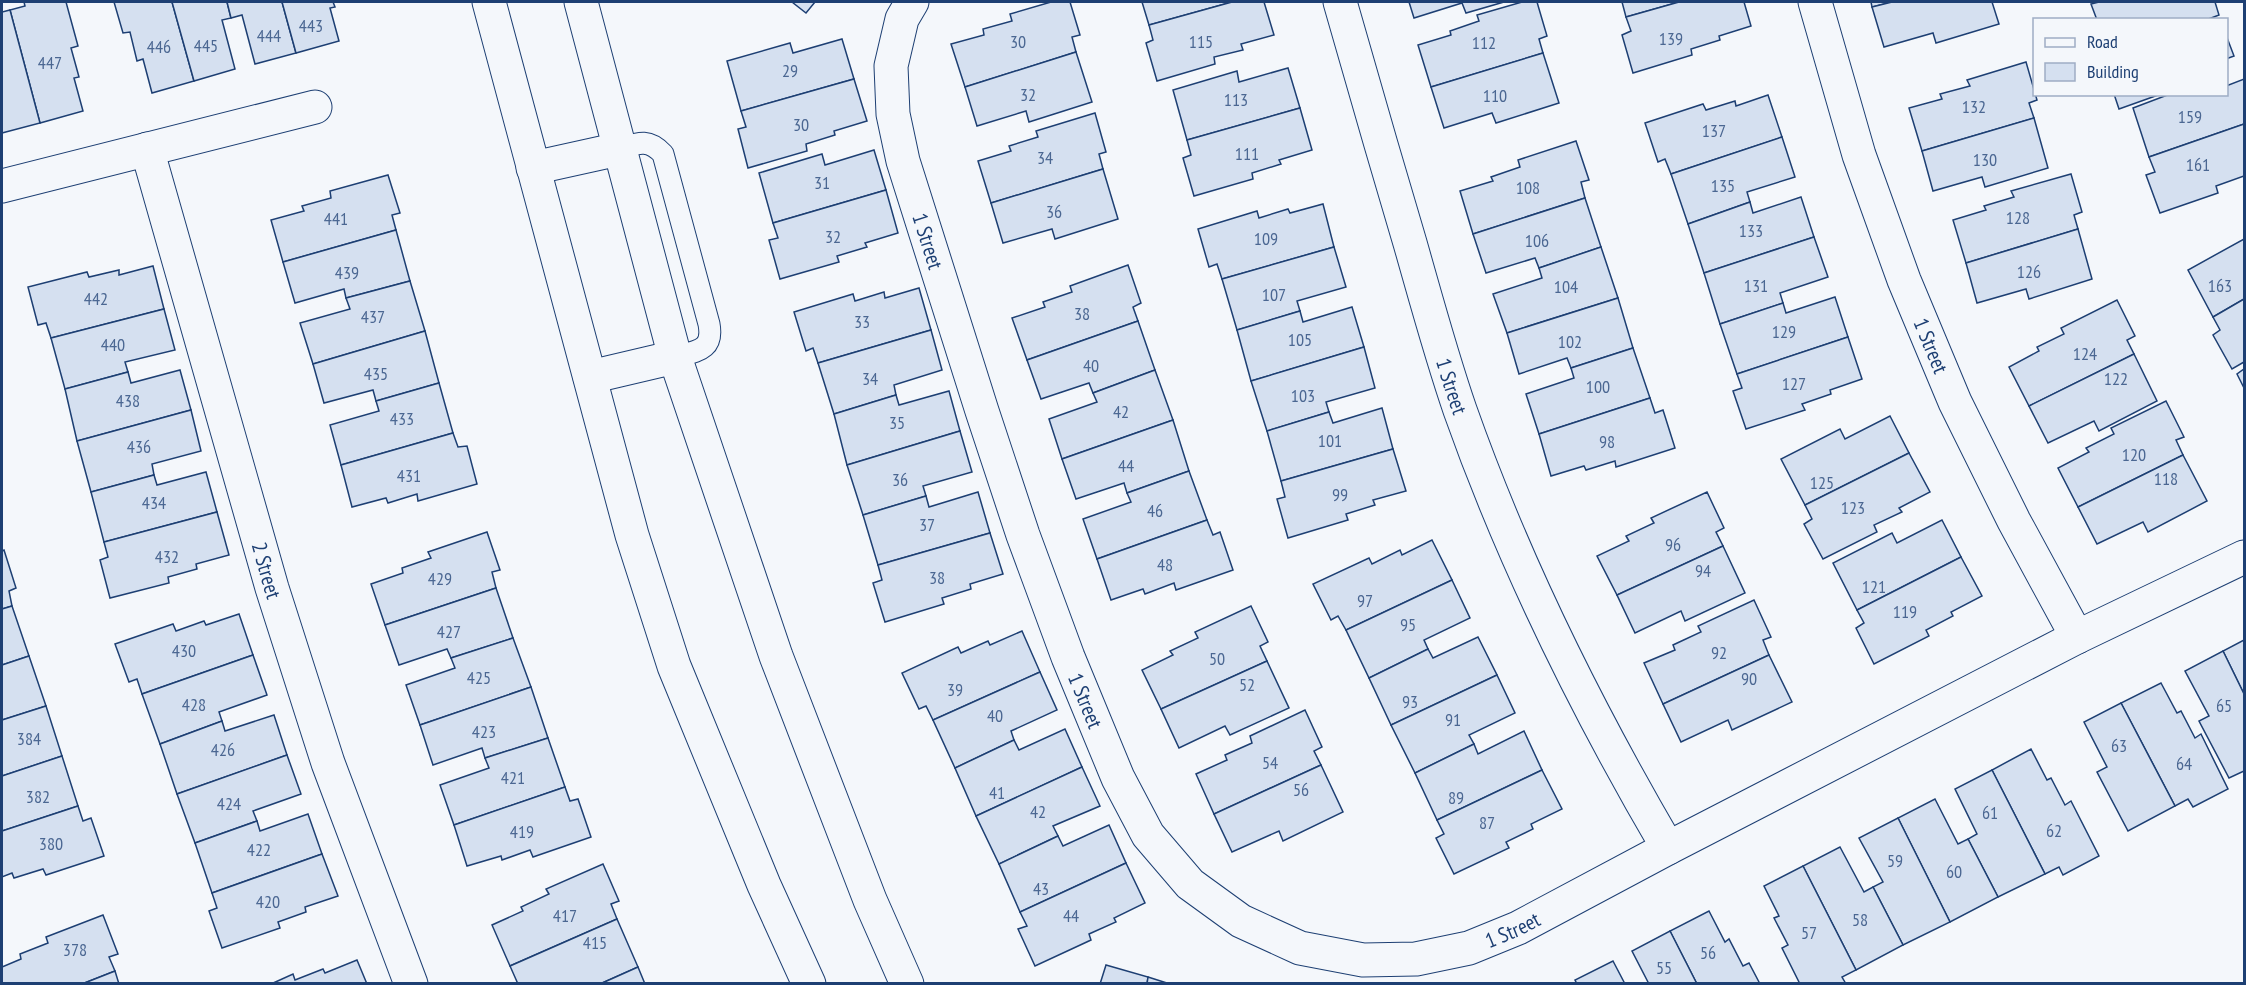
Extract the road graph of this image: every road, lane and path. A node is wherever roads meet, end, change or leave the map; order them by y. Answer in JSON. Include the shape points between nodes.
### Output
{"nodes":[{"id":1,"x":489,"y":2,"type":"edge"},
{"id":2,"x":581,"y":2,"type":"edge"},
{"id":3,"x":912,"y":2,"type":"edge"},
{"id":4,"x":1340,"y":2,"type":"edge"},
{"id":5,"x":1815,"y":2,"type":"edge"},
{"id":6,"x":315,"y":107,"type":"dead end"},
{"id":7,"x":147,"y":149,"type":"junction"},
{"id":8,"x":619,"y":149,"type":"junction"},
{"id":9,"x":533,"y":168,"type":"junction"},
{"id":10,"x":2,"y":186,"type":"edge"},
{"id":11,"x":675,"y":357,"type":"junction"},
{"id":12,"x":590,"y":377,"type":"junction"},
{"id":13,"x":2244,"y":557,"type":"edge"},
{"id":14,"x":2077,"y":637,"type":"junction"},
{"id":15,"x":1668,"y":848,"type":"junction"},
{"id":16,"x":411,"y":984,"type":"edge"},
{"id":17,"x":809,"y":984,"type":"edge"},
{"id":18,"x":907,"y":984,"type":"edge"}],
"edges":[{"from":1,"to":9,"type":"street"},
{"from":2,"to":8,"type":"street"},
{"from":3,"to":15,"type":"street","name":"1 Street","via":[[902,19],[891,66],[893,114],[903,161],[941,286],[1023,535],[1118,778],[1148,835],[1190,884],[1241,921],[1300,948],[1363,960],[1416,959],[1468,948],[1518,928]]},
{"from":4,"to":15,"type":"street","name":"1 Street","via":[[1460,410],[1533,590],[1574,678]]},
{"from":5,"to":14,"type":"street","name":"1 Street","via":[[1859,155],[1904,280],[1965,422]]},
{"from":6,"to":7,"type":"street"},
{"from":7,"to":10,"type":"street"},
{"from":7,"to":16,"type":"street","name":"2 Street","via":[[275,599],[328,763]]},
{"from":8,"to":9,"type":"street"},
{"from":8,"to":11,"type":"street"},
{"from":9,"to":12,"type":"street"},
{"from":11,"to":12,"type":"street"},
{"from":11,"to":18,"type":"street","via":[[776,656],[870,900]]},
{"from":12,"to":17,"type":"street","via":[[632,535],[674,666]]},
{"from":13,"to":14,"type":"street","name":"1 Street"},
{"from":14,"to":15,"type":"street","name":"1 Street"}]}
